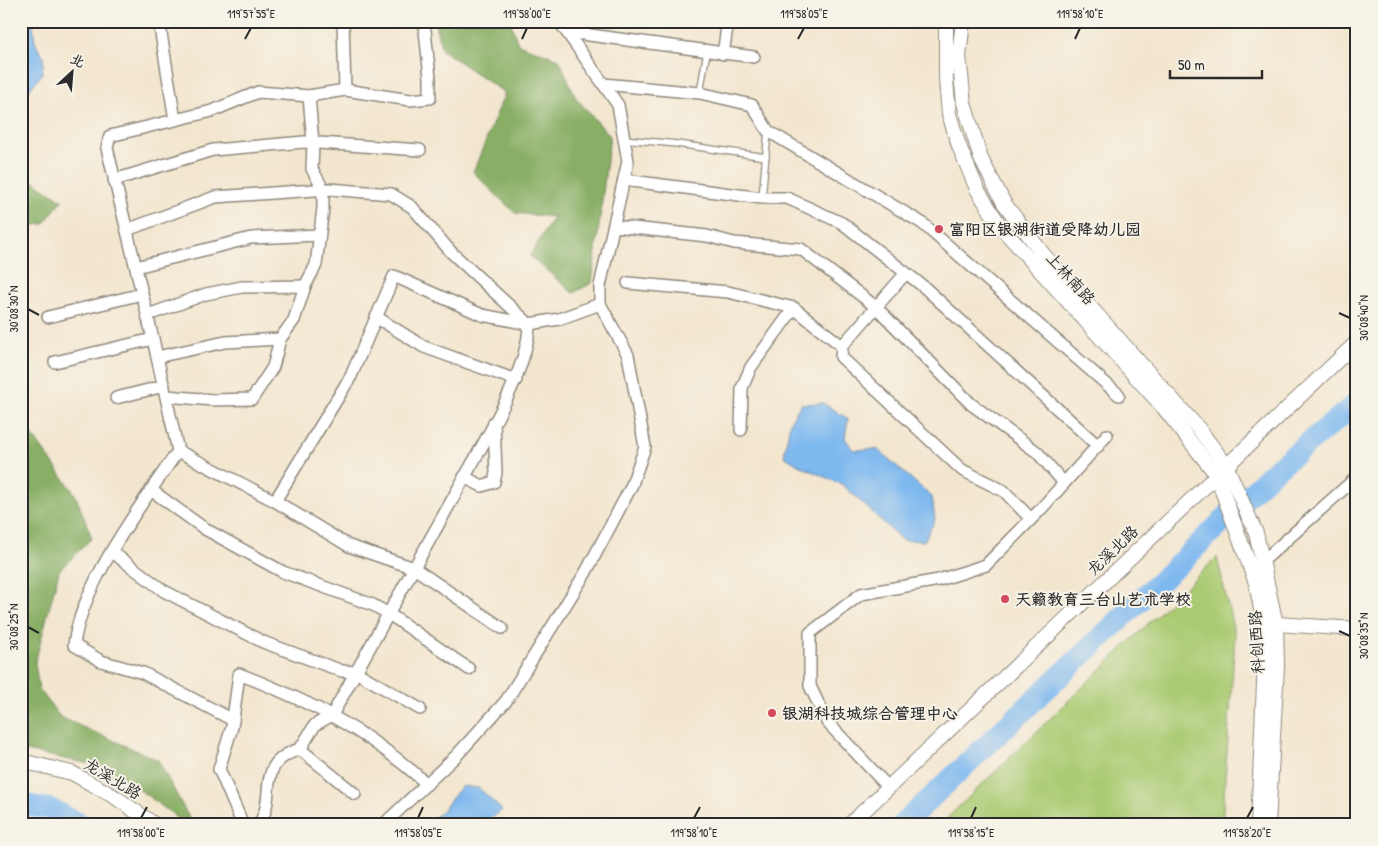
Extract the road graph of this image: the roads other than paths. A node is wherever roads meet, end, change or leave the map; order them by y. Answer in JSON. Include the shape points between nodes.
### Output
{"nodes":[{"id":1,"x":158,"y":21,"type":"edge"},
{"id":2,"x":343,"y":21,"type":"edge"},
{"id":3,"x":424,"y":21,"type":"edge"},
{"id":4,"x":559,"y":21,"type":"edge"},
{"id":5,"x":728,"y":21,"type":"edge"},
{"id":6,"x":946,"y":21,"type":"edge"},
{"id":7,"x":963,"y":21,"type":"edge"},
{"id":8,"x":567,"y":32,"type":"junction"},
{"id":9,"x":707,"y":51,"type":"junction"},
{"id":10,"x":723,"y":54,"type":"junction"},
{"id":11,"x":754,"y":57,"type":"dead end"},
{"id":12,"x":603,"y":84,"type":"junction"},
{"id":13,"x":345,"y":90,"type":"junction"},
{"id":14,"x":700,"y":94,"type":"junction"},
{"id":15,"x":309,"y":96,"type":"junction"},
{"id":16,"x":175,"y":120,"type":"junction"},
{"id":17,"x":768,"y":131,"type":"junction"},
{"id":18,"x":624,"y":139,"type":"junction"},
{"id":19,"x":313,"y":143,"type":"junction"},
{"id":20,"x":420,"y":150,"type":"dead end"},
{"id":21,"x":766,"y":157,"type":"junction"},
{"id":22,"x":114,"y":180,"type":"junction"},
{"id":23,"x":624,"y":180,"type":"junction"},
{"id":24,"x":323,"y":189,"type":"junction"},
{"id":25,"x":762,"y":198,"type":"junction"},
{"id":26,"x":614,"y":226,"type":"junction"},
{"id":27,"x":127,"y":230,"type":"junction"},
{"id":28,"x":319,"y":235,"type":"junction"},
{"id":29,"x":136,"y":267,"type":"junction"},
{"id":30,"x":906,"y":273,"type":"junction"},
{"id":31,"x":628,"y":283,"type":"dead end"},
{"id":32,"x":306,"y":286,"type":"junction"},
{"id":33,"x":142,"y":294,"type":"junction"},
{"id":34,"x":600,"y":304,"type":"junction"},
{"id":35,"x":876,"y":307,"type":"junction"},
{"id":36,"x":794,"y":308,"type":"junction"},
{"id":37,"x":148,"y":315,"type":"junction"},
{"id":38,"x":48,"y":317,"type":"dead end"},
{"id":39,"x":376,"y":317,"type":"junction"},
{"id":40,"x":529,"y":324,"type":"junction"},
{"id":41,"x":154,"y":339,"type":"junction"},
{"id":42,"x":280,"y":339,"type":"junction"},
{"id":43,"x":1357,"y":342,"type":"edge"},
{"id":44,"x":842,"y":346,"type":"junction"},
{"id":45,"x":158,"y":357,"type":"junction"},
{"id":46,"x":56,"y":362,"type":"dead end"},
{"id":47,"x":516,"y":380,"type":"junction"},
{"id":48,"x":165,"y":391,"type":"junction"},
{"id":49,"x":1119,"y":396,"type":"dead end"},
{"id":50,"x":116,"y":398,"type":"dead end"},
{"id":51,"x":494,"y":421,"type":"junction"},
{"id":52,"x":741,"y":430,"type":"dead end"},
{"id":53,"x":1107,"y":435,"type":"dead end"},
{"id":54,"x":1098,"y":446,"type":"junction"},
{"id":55,"x":178,"y":451,"type":"junction"},
{"id":56,"x":1221,"y":469,"type":"junction"},
{"id":57,"x":464,"y":477,"type":"junction"},
{"id":58,"x":1357,"y":477,"type":"edge"},
{"id":59,"x":1064,"y":483,"type":"junction"},
{"id":60,"x":151,"y":490,"type":"junction"},
{"id":61,"x":275,"y":501,"type":"junction"},
{"id":62,"x":1031,"y":519,"type":"junction"},
{"id":63,"x":112,"y":552,"type":"junction"},
{"id":64,"x":1264,"y":560,"type":"junction"},
{"id":65,"x":414,"y":568,"type":"junction"},
{"id":66,"x":388,"y":614,"type":"junction"},
{"id":67,"x":1276,"y":624,"type":"junction"},
{"id":68,"x":502,"y":628,"type":"dead end"},
{"id":69,"x":1357,"y":629,"type":"edge"},
{"id":70,"x":469,"y":669,"type":"dead end"},
{"id":71,"x":356,"y":672,"type":"junction"},
{"id":72,"x":420,"y":709,"type":"dead end"},
{"id":73,"x":332,"y":715,"type":"junction"},
{"id":74,"x":233,"y":720,"type":"junction"},
{"id":75,"x":300,"y":749,"type":"junction"},
{"id":76,"x":21,"y":762,"type":"edge"},
{"id":77,"x":427,"y":784,"type":"junction"},
{"id":78,"x":889,"y":788,"type":"junction"},
{"id":79,"x":354,"y":794,"type":"dead end"},
{"id":80,"x":155,"y":825,"type":"edge"},
{"id":81,"x":243,"y":825,"type":"edge"},
{"id":82,"x":258,"y":825,"type":"edge"},
{"id":83,"x":383,"y":825,"type":"edge"},
{"id":84,"x":849,"y":825,"type":"edge"},
{"id":85,"x":1258,"y":825,"type":"edge"},
{"id":86,"x":1268,"y":825,"type":"edge"}],
"edges":[{"from":1,"to":16,"type":"street"},
{"from":2,"to":13,"type":"street"},
{"from":3,"to":13,"type":"street","via":[[430,98],[410,100]]},
{"from":4,"to":8,"type":"street"},
{"from":5,"to":10,"type":"street"},
{"from":6,"to":56,"type":"street","name":"上林南路","via":[[949,114],[976,189],[1000,226]]},
{"from":7,"to":56,"type":"street","name":"上林南路","via":[[958,56],[964,103],[980,159],[1004,203],[1043,254],[1198,428]]},
{"from":8,"to":9,"type":"street"},
{"from":8,"to":12,"type":"street"},
{"from":9,"to":10,"type":"street"},
{"from":9,"to":14,"type":"lane"},
{"from":10,"to":11,"type":"street"},
{"from":12,"to":14,"type":"street"},
{"from":12,"to":18,"type":"street","via":[[618,105]]},
{"from":13,"to":15,"type":"street"},
{"from":14,"to":17,"type":"street","via":[[752,105]]},
{"from":15,"to":16,"type":"street","via":[[258,92],[212,111]]},
{"from":15,"to":19,"type":"street"},
{"from":16,"to":22,"type":"street","via":[[110,136],[107,148]]},
{"from":17,"to":21,"type":"lane"},
{"from":17,"to":49,"type":"street","via":[[922,223]]},
{"from":18,"to":21,"type":"lane"},
{"from":18,"to":23,"type":"street","via":[[628,161]]},
{"from":19,"to":20,"type":"street"},
{"from":19,"to":22,"type":"street","via":[[213,150]]},
{"from":19,"to":24,"type":"street","via":[[312,169]]},
{"from":21,"to":25,"type":"lane"},
{"from":22,"to":27,"type":"street"},
{"from":23,"to":25,"type":"street"},
{"from":23,"to":26,"type":"street"},
{"from":24,"to":27,"type":"street","via":[[215,197]]},
{"from":24,"to":28,"type":"street"},
{"from":24,"to":40,"type":"street","via":[[391,194],[412,207],[452,253]]},
{"from":25,"to":30,"type":"street","via":[[787,198],[842,223]]},
{"from":26,"to":34,"type":"street","via":[[600,286]]},
{"from":26,"to":35,"type":"street","via":[[801,249]]},
{"from":27,"to":29,"type":"street"},
{"from":28,"to":29,"type":"street","via":[[251,238]]},
{"from":28,"to":32,"type":"street","via":[[316,265]]},
{"from":29,"to":33,"type":"street"},
{"from":30,"to":35,"type":"street"},
{"from":30,"to":54,"type":"street"},
{"from":31,"to":36,"type":"street","via":[[728,292]]},
{"from":32,"to":37,"type":"street","via":[[242,287],[206,294]]},
{"from":32,"to":42,"type":"street","via":[[294,320]]},
{"from":33,"to":37,"type":"street"},
{"from":33,"to":38,"type":"street"},
{"from":34,"to":40,"type":"street","via":[[558,319]]},
{"from":34,"to":77,"type":"street","via":[[628,355],[645,447],[631,487],[586,572],[506,701]]},
{"from":35,"to":44,"type":"street"},
{"from":35,"to":59,"type":"street","via":[[971,404],[1037,452]]},
{"from":36,"to":44,"type":"street"},
{"from":36,"to":52,"type":"street","via":[[751,367],[742,388]]},
{"from":37,"to":41,"type":"street"},
{"from":39,"to":40,"type":"street","via":[[394,276],[482,315]]},
{"from":39,"to":47,"type":"street","via":[[424,347]]},
{"from":39,"to":61,"type":"street","via":[[351,376]]},
{"from":40,"to":47,"type":"street"},
{"from":41,"to":45,"type":"street"},
{"from":41,"to":46,"type":"street"},
{"from":42,"to":45,"type":"street","via":[[225,342]]},
{"from":42,"to":48,"type":"street","via":[[274,367],[252,399],[214,400]]},
{"from":43,"to":56,"type":"street","name":"龙溪北路"},
{"from":44,"to":62,"type":"street","via":[[841,357],[962,470],[1004,490]]},
{"from":45,"to":48,"type":"street"},
{"from":47,"to":51,"type":"street"},
{"from":48,"to":50,"type":"street"},
{"from":48,"to":55,"type":"street"},
{"from":51,"to":57,"type":"street"},
{"from":51,"to":57,"type":"street","via":[[494,482],[482,486]]},
{"from":53,"to":54,"type":"street"},
{"from":54,"to":59,"type":"street"},
{"from":55,"to":60,"type":"street"},
{"from":55,"to":61,"type":"street"},
{"from":56,"to":64,"type":"street","name":"科创西路","via":[[1235,483]]},
{"from":56,"to":78,"type":"street","name":"龙溪北路"},
{"from":56,"to":85,"type":"street","name":"科创西路","via":[[1224,493],[1256,583],[1266,634]]},
{"from":57,"to":65,"type":"street"},
{"from":58,"to":64,"type":"street"},
{"from":59,"to":62,"type":"street"},
{"from":60,"to":63,"type":"street"},
{"from":60,"to":66,"type":"street","via":[[205,529],[283,572],[373,605]]},
{"from":61,"to":65,"type":"street","via":[[348,546]]},
{"from":62,"to":78,"type":"street","via":[[986,565],[939,580],[861,594],[810,633],[810,686],[828,722]]},
{"from":63,"to":71,"type":"street","via":[[164,591],[263,642],[342,671]]},
{"from":63,"to":74,"type":"street","via":[[82,613],[74,645],[101,661],[144,672]]},
{"from":64,"to":67,"type":"street","name":"科创西路"},
{"from":65,"to":66,"type":"street"},
{"from":65,"to":68,"type":"street"},
{"from":66,"to":70,"type":"street"},
{"from":66,"to":71,"type":"street"},
{"from":67,"to":69,"type":"street"},
{"from":67,"to":86,"type":"street","name":"科创西路","via":[[1277,666]]},
{"from":71,"to":72,"type":"street"},
{"from":71,"to":73,"type":"street"},
{"from":73,"to":74,"type":"street","via":[[238,674]]},
{"from":73,"to":75,"type":"street","via":[[314,725]]},
{"from":73,"to":77,"type":"street","via":[[394,755]]},
{"from":74,"to":81,"type":"street","via":[[220,769]]},
{"from":75,"to":79,"type":"street"},
{"from":75,"to":82,"type":"street","via":[[285,754],[268,776],[266,814]]},
{"from":76,"to":80,"type":"street","name":"龙溪北路","via":[[72,773]]},
{"from":77,"to":83,"type":"street"},
{"from":78,"to":84,"type":"street","name":"龙溪北路"}]}
